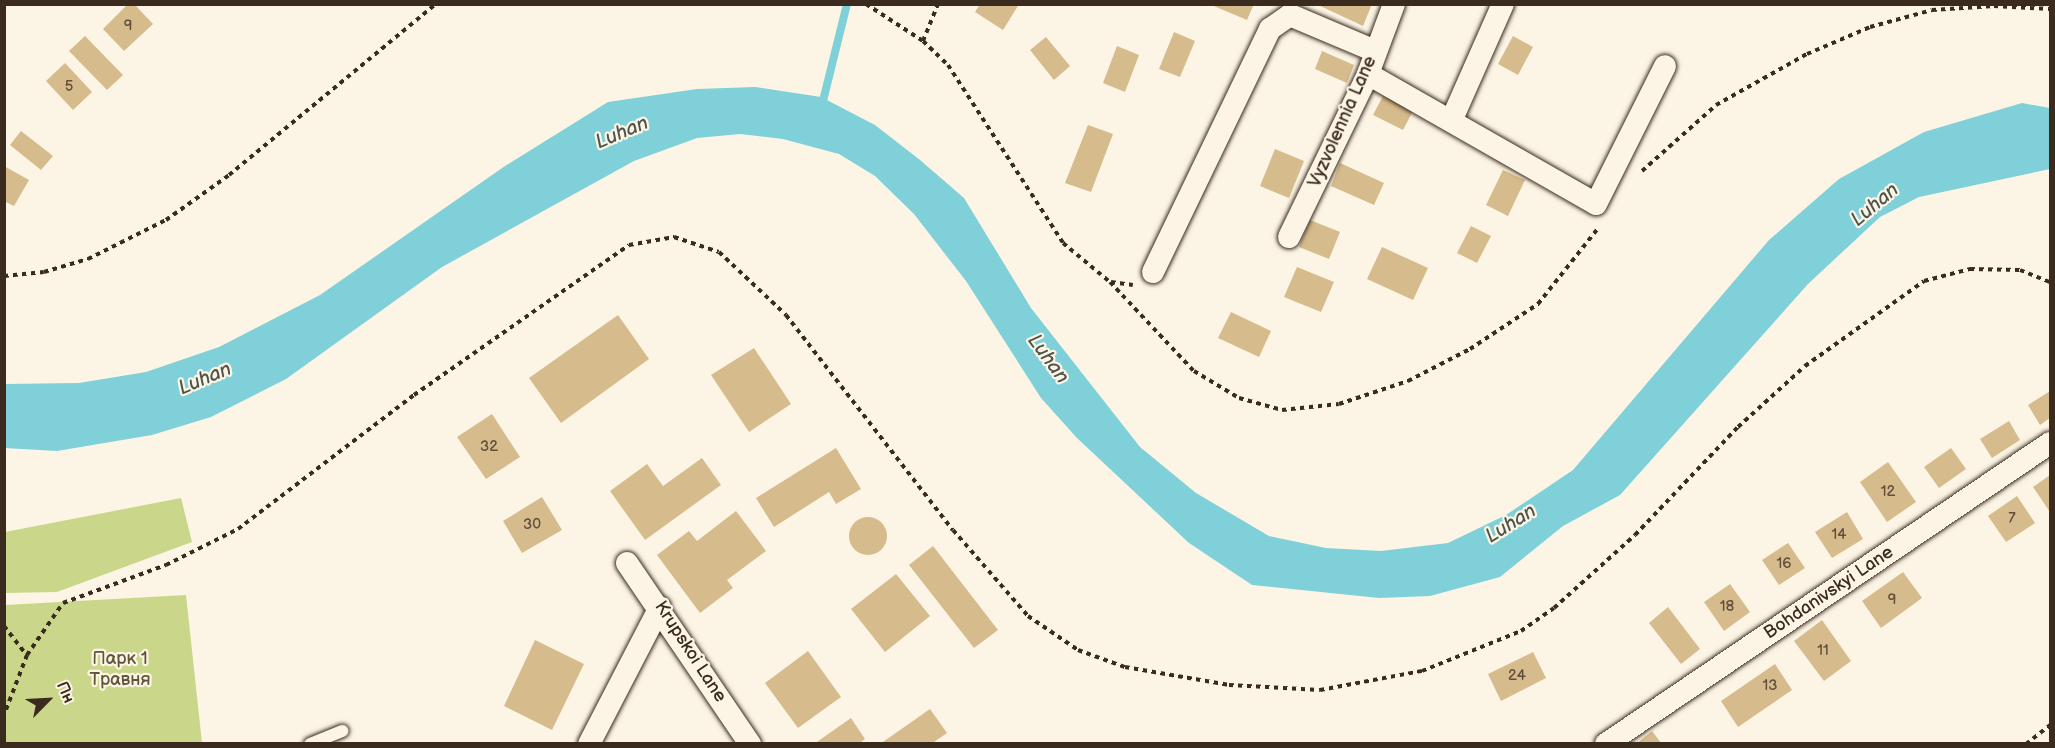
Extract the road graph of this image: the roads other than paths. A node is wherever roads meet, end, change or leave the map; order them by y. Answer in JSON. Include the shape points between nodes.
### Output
{"nodes":[{"id":1,"x":1394,"y":4,"type":"edge"},
{"id":2,"x":1503,"y":4,"type":"edge"},
{"id":3,"x":1375,"y":51,"type":"junction"},
{"id":4,"x":1665,"y":66,"type":"dead end"},
{"id":5,"x":1368,"y":74,"type":"junction"},
{"id":6,"x":1452,"y":119,"type":"junction"},
{"id":7,"x":1289,"y":237,"type":"dead end"},
{"id":8,"x":1153,"y":272,"type":"dead end"},
{"id":9,"x":2050,"y":443,"type":"edge"},
{"id":10,"x":627,"y":563,"type":"dead end"},
{"id":11,"x":660,"y":607,"type":"junction"},
{"id":12,"x":342,"y":731,"type":"dead end"},
{"id":13,"x":310,"y":744,"type":"edge"},
{"id":14,"x":589,"y":744,"type":"edge"},
{"id":15,"x":750,"y":744,"type":"edge"},
{"id":16,"x":1606,"y":744,"type":"edge"}],
"edges":[{"from":1,"to":3,"type":"street","name":"Vyzvolennia Lane"},
{"from":2,"to":6,"type":"street"},
{"from":3,"to":5,"type":"street","name":"Vyzvolennia Lane"},
{"from":3,"to":8,"type":"street","via":[[1290,15],[1270,29]]},
{"from":4,"to":6,"type":"street","via":[[1596,204]]},
{"from":5,"to":6,"type":"street"},
{"from":5,"to":7,"type":"street","name":"Vyzvolennia Lane"},
{"from":9,"to":16,"type":"street","name":"Bohdanivskyi Lane"},
{"from":10,"to":11,"type":"street","name":"Krupskoi Lane"},
{"from":11,"to":14,"type":"street"},
{"from":11,"to":15,"type":"street","name":"Krupskoi Lane"},
{"from":12,"to":13,"type":"lane"}]}
